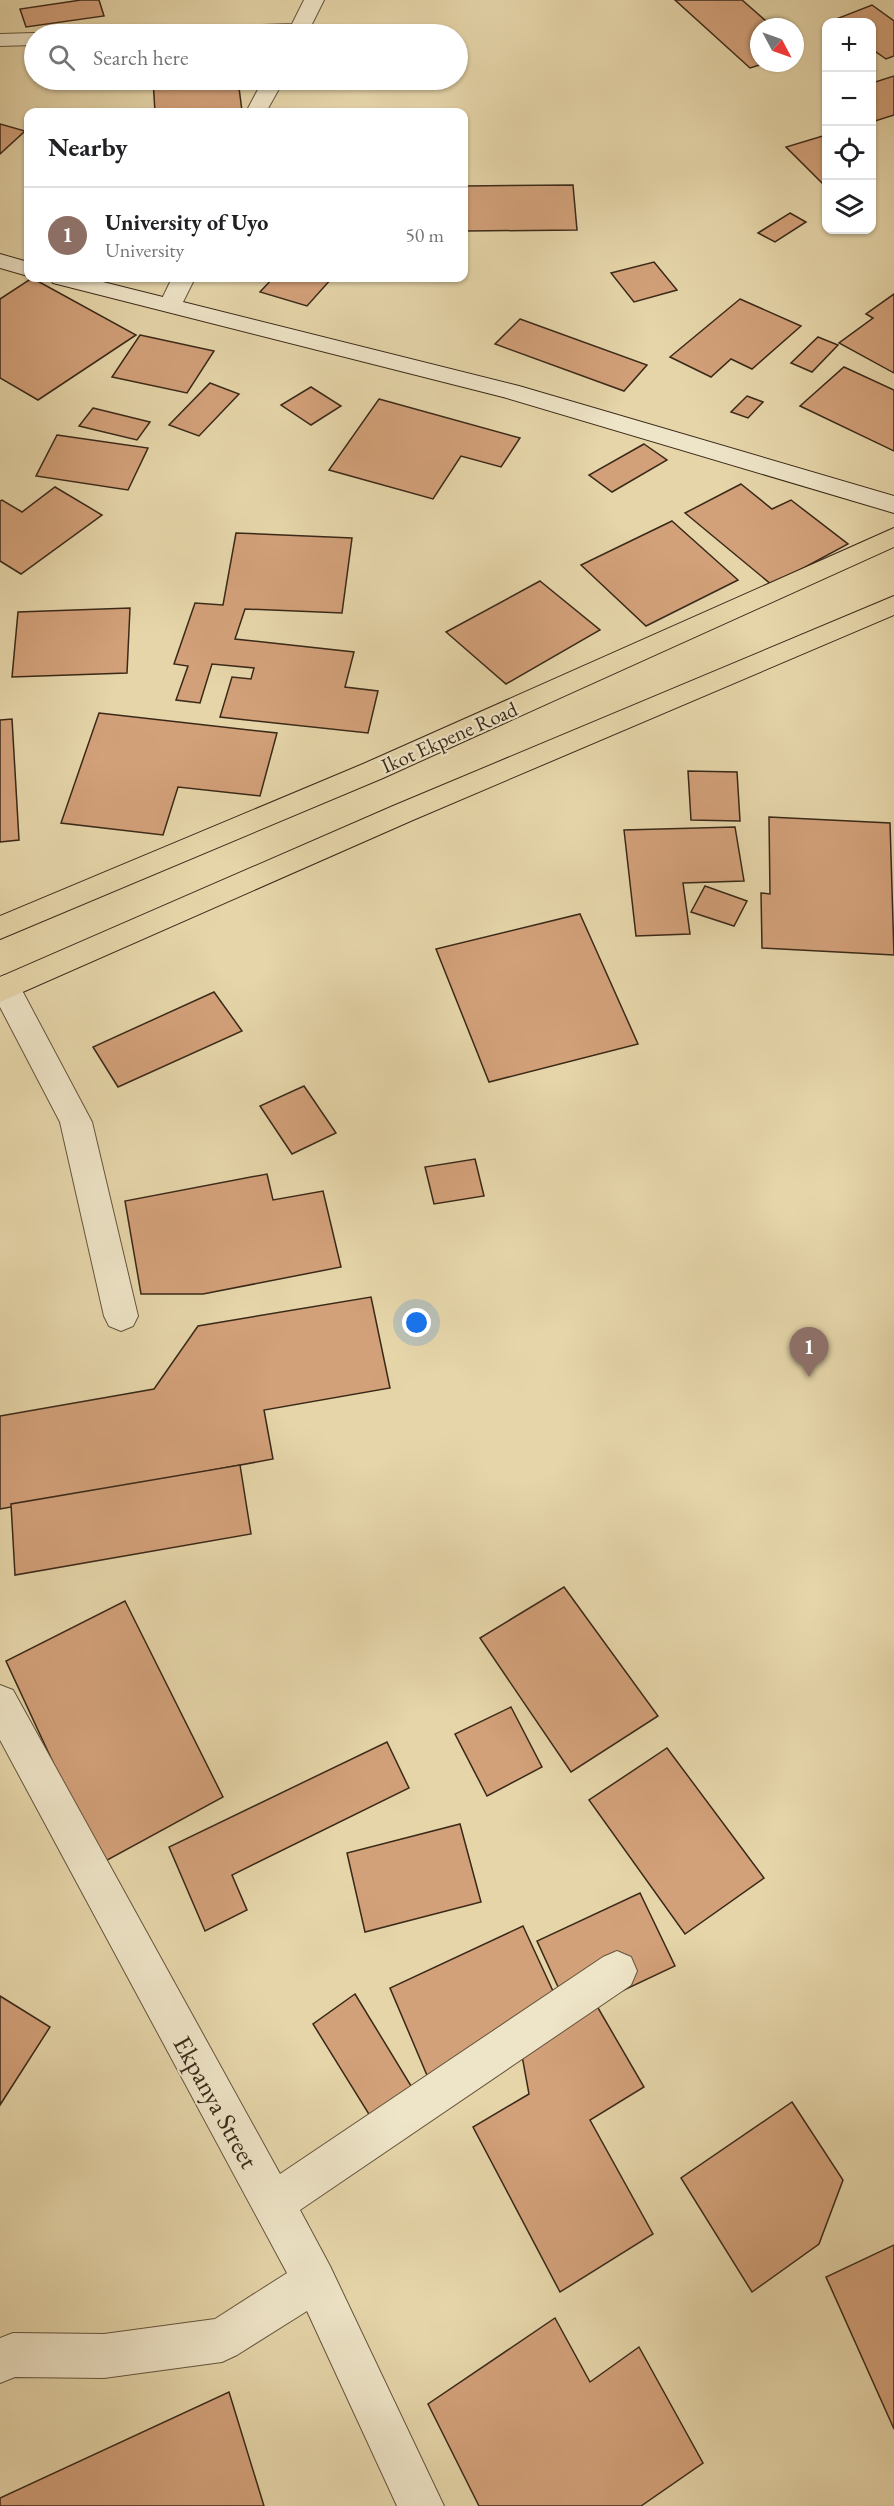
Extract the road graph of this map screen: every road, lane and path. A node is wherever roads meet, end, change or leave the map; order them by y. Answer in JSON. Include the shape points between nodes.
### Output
{"nodes":[{"id":1,"x":314,"y":0,"type":"edge"},
{"id":2,"x":302,"y":24,"type":"edge"},
{"id":3,"x":24,"y":39,"type":"edge"},
{"id":4,"x":0,"y":40,"type":"edge"},
{"id":5,"x":268,"y":90,"type":"edge"},
{"id":6,"x":258,"y":108,"type":"edge"},
{"id":7,"x":0,"y":261,"type":"edge"},
{"id":8,"x":24,"y":268,"type":"edge"},
{"id":9,"x":77,"y":282,"type":"edge"},
{"id":10,"x":181,"y":282,"type":"edge"},
{"id":11,"x":171,"y":305,"type":"junction"},
{"id":12,"x":894,"y":505,"type":"edge"},
{"id":13,"x":894,"y":537,"type":"edge"},
{"id":14,"x":894,"y":605,"type":"edge"},
{"id":15,"x":373,"y":771,"type":"junction"},
{"id":16,"x":404,"y":813,"type":"junction"},
{"id":17,"x":0,"y":928,"type":"edge"},
{"id":18,"x":3,"y":988,"type":"edge"},
{"id":19,"x":121,"y":1316,"type":"dead end"},
{"id":20,"x":0,"y":1703,"type":"edge"},
{"id":21,"x":617,"y":1971,"type":"dead end"},
{"id":22,"x":272,"y":2204,"type":"junction"},
{"id":23,"x":315,"y":2281,"type":"junction"},
{"id":24,"x":0,"y":2361,"type":"edge"},
{"id":25,"x":421,"y":2506,"type":"edge"}],
"edges":[{"from":1,"to":2,"type":"street"},
{"from":3,"to":4,"type":"street"},
{"from":5,"to":6,"type":"street"},
{"from":7,"to":8,"type":"street"},
{"from":9,"to":11,"type":"street"},
{"from":10,"to":11,"type":"street"},
{"from":11,"to":12,"type":"street","via":[[510,391]]},
{"from":13,"to":15,"type":"highway","name":"Ikot Ekpene Road"},
{"from":14,"to":16,"type":"highway"},
{"from":15,"to":16,"type":"highway"},
{"from":15,"to":17,"type":"highway","name":"Ikot Ekpene Road"},
{"from":16,"to":18,"type":"highway"},
{"from":18,"to":19,"type":"street","via":[[76,1122]]},
{"from":20,"to":22,"type":"street","name":"Ekpanya Street"},
{"from":21,"to":22,"type":"street"},
{"from":22,"to":23,"type":"street","name":"Ekpanya Street"},
{"from":23,"to":24,"type":"street","via":[[222,2340],[104,2356],[12,2355]]},
{"from":23,"to":25,"type":"street","name":"Ekpanya Street"}]}
